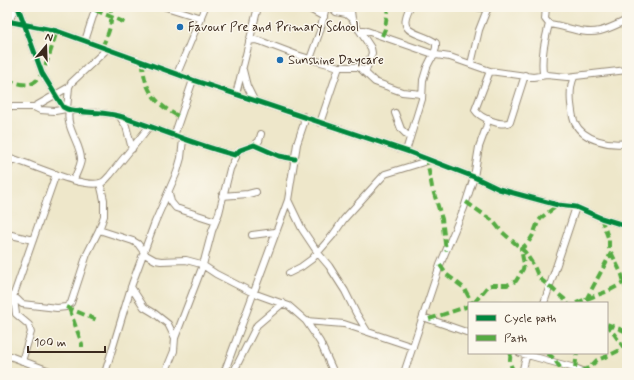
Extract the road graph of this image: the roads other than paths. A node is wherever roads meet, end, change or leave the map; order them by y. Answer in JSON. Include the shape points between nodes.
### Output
{"nodes":[{"id":1,"x":15,"y":7,"type":"edge"},
{"id":2,"x":18,"y":7,"type":"edge"},
{"id":3,"x":96,"y":7,"type":"edge"},
{"id":4,"x":166,"y":7,"type":"edge"},
{"id":5,"x":206,"y":7,"type":"edge"},
{"id":6,"x":258,"y":7,"type":"edge"},
{"id":7,"x":306,"y":7,"type":"edge"},
{"id":8,"x":326,"y":7,"type":"edge"},
{"id":9,"x":331,"y":7,"type":"edge"},
{"id":10,"x":353,"y":7,"type":"edge"},
{"id":11,"x":410,"y":7,"type":"edge"},
{"id":12,"x":477,"y":7,"type":"edge"},
{"id":13,"x":546,"y":7,"type":"edge"},
{"id":14,"x":488,"y":8,"type":"edge"},
{"id":15,"x":324,"y":17,"type":"junction"},
{"id":16,"x":201,"y":18,"type":"junction"},
{"id":17,"x":352,"y":19,"type":"junction"},
{"id":18,"x":627,"y":20,"type":"edge"},
{"id":19,"x":8,"y":22,"type":"edge"},
{"id":20,"x":24,"y":24,"type":"junction"},
{"id":21,"x":549,"y":24,"type":"junction"},
{"id":22,"x":360,"y":30,"type":"junction"},
{"id":23,"x":85,"y":41,"type":"junction"},
{"id":24,"x":249,"y":42,"type":"junction"},
{"id":25,"x":107,"y":49,"type":"junction"},
{"id":26,"x":435,"y":54,"type":"junction"},
{"id":27,"x":310,"y":59,"type":"junction"},
{"id":28,"x":471,"y":64,"type":"junction"},
{"id":29,"x":339,"y":67,"type":"junction"},
{"id":30,"x":243,"y":70,"type":"junction"},
{"id":31,"x":627,"y":70,"type":"edge"},
{"id":32,"x":490,"y":71,"type":"junction"},
{"id":33,"x":365,"y":73,"type":"junction"},
{"id":34,"x":177,"y":74,"type":"junction"},
{"id":35,"x":525,"y":75,"type":"junction"},
{"id":36,"x":547,"y":76,"type":"junction"},
{"id":37,"x":574,"y":76,"type":"junction"},
{"id":38,"x":193,"y":80,"type":"junction"},
{"id":39,"x":69,"y":88,"type":"junction"},
{"id":40,"x":57,"y":94,"type":"junction"},
{"id":41,"x":236,"y":94,"type":"junction"},
{"id":42,"x":422,"y":94,"type":"junction"},
{"id":43,"x":254,"y":100,"type":"junction"},
{"id":44,"x":7,"y":107,"type":"edge"},
{"id":45,"x":34,"y":107,"type":"junction"},
{"id":46,"x":67,"y":109,"type":"junction"},
{"id":47,"x":395,"y":112,"type":"dead end"},
{"id":48,"x":303,"y":116,"type":"junction"},
{"id":49,"x":120,"y":117,"type":"junction"},
{"id":50,"x":488,"y":119,"type":"junction"},
{"id":51,"x":320,"y":122,"type":"junction"},
{"id":52,"x":149,"y":127,"type":"junction"},
{"id":53,"x":261,"y":134,"type":"dead end"},
{"id":54,"x":174,"y":136,"type":"junction"},
{"id":55,"x":409,"y":137,"type":"junction"},
{"id":56,"x":182,"y":140,"type":"junction"},
{"id":57,"x":626,"y":144,"type":"edge"},
{"id":58,"x":254,"y":145,"type":"junction"},
{"id":59,"x":132,"y":148,"type":"junction"},
{"id":60,"x":406,"y":151,"type":"junction"},
{"id":61,"x":235,"y":155,"type":"junction"},
{"id":62,"x":9,"y":157,"type":"edge"},
{"id":63,"x":295,"y":159,"type":"junction"},
{"id":64,"x":426,"y":161,"type":"dead end"},
{"id":65,"x":7,"y":171,"type":"edge"},
{"id":66,"x":56,"y":174,"type":"junction"},
{"id":67,"x":474,"y":177,"type":"junction"},
{"id":68,"x":74,"y":180,"type":"junction"},
{"id":69,"x":100,"y":183,"type":"junction"},
{"id":70,"x":256,"y":192,"type":"dead end"},
{"id":71,"x":169,"y":193,"type":"junction"},
{"id":72,"x":222,"y":196,"type":"junction"},
{"id":73,"x":288,"y":200,"type":"junction"},
{"id":74,"x":576,"y":207,"type":"junction"},
{"id":75,"x":216,"y":221,"type":"junction"},
{"id":76,"x":627,"y":226,"type":"edge"},
{"id":77,"x":99,"y":230,"type":"junction"},
{"id":78,"x":276,"y":232,"type":"junction"},
{"id":79,"x":7,"y":234,"type":"edge"},
{"id":80,"x":252,"y":235,"type":"dead end"},
{"id":81,"x":33,"y":240,"type":"junction"},
{"id":82,"x":144,"y":252,"type":"junction"},
{"id":83,"x":318,"y":253,"type":"junction"},
{"id":84,"x":203,"y":265,"type":"junction"},
{"id":85,"x":288,"y":273,"type":"dead end"},
{"id":86,"x":131,"y":287,"type":"junction"},
{"id":87,"x":7,"y":292,"type":"edge"},
{"id":88,"x":253,"y":293,"type":"junction"},
{"id":89,"x":13,"y":299,"type":"edge"},
{"id":90,"x":544,"y":302,"type":"edge"},
{"id":91,"x":283,"y":303,"type":"junction"},
{"id":92,"x":423,"y":317,"type":"junction"},
{"id":93,"x":306,"y":320,"type":"junction"},
{"id":94,"x":366,"y":331,"type":"junction"},
{"id":95,"x":468,"y":333,"type":"edge"},
{"id":96,"x":175,"y":338,"type":"junction"},
{"id":97,"x":413,"y":346,"type":"junction"},
{"id":98,"x":524,"y":354,"type":"edge"},
{"id":99,"x":7,"y":355,"type":"edge"},
{"id":100,"x":22,"y":360,"type":"junction"},
{"id":101,"x":55,"y":373,"type":"edge"},
{"id":102,"x":105,"y":373,"type":"edge"},
{"id":103,"x":165,"y":373,"type":"edge"},
{"id":104,"x":224,"y":373,"type":"edge"},
{"id":105,"x":233,"y":373,"type":"edge"},
{"id":106,"x":334,"y":373,"type":"edge"},
{"id":107,"x":404,"y":373,"type":"edge"},
{"id":108,"x":522,"y":373,"type":"edge"},
{"id":109,"x":587,"y":373,"type":"edge"}],
"edges":[{"from":1,"to":19,"type":"street"},
{"from":2,"to":20,"type":"street"},
{"from":3,"to":23,"type":"street"},
{"from":4,"to":16,"type":"street"},
{"from":5,"to":16,"type":"street"},
{"from":6,"to":24,"type":"street"},
{"from":7,"to":15,"type":"street"},
{"from":8,"to":15,"type":"street"},
{"from":9,"to":17,"type":"street"},
{"from":10,"to":17,"type":"street"},
{"from":11,"to":26,"type":"street","via":[[405,21],[408,30],[436,43]]},
{"from":12,"to":14,"type":"street"},
{"from":13,"to":21,"type":"street","via":[[545,19]]},
{"from":14,"to":28,"type":"street","via":[[479,30]]},
{"from":15,"to":27,"type":"street"},
{"from":16,"to":34,"type":"street"},
{"from":17,"to":22,"type":"street"},
{"from":18,"to":21,"type":"street","via":[[594,32]]},
{"from":19,"to":20,"type":"street"},
{"from":20,"to":23,"type":"street"},
{"from":20,"to":40,"type":"street","via":[[42,73]]},
{"from":21,"to":36,"type":"street","via":[[542,64],[543,72]]},
{"from":22,"to":26,"type":"street"},
{"from":22,"to":33,"type":"street","via":[[372,53]]},
{"from":23,"to":25,"type":"street"},
{"from":24,"to":27,"type":"street","via":[[260,41]]},
{"from":24,"to":30,"type":"street"},
{"from":25,"to":34,"type":"street"},
{"from":25,"to":39,"type":"street","via":[[74,80]]},
{"from":26,"to":28,"type":"street"},
{"from":26,"to":42,"type":"street","via":[[426,67]]},
{"from":27,"to":29,"type":"street"},
{"from":28,"to":32,"type":"street"},
{"from":29,"to":33,"type":"street","via":[[357,67]]},
{"from":29,"to":51,"type":"street"},
{"from":30,"to":41,"type":"street"},
{"from":30,"to":43,"type":"street"},
{"from":31,"to":37,"type":"street"},
{"from":32,"to":35,"type":"street"},
{"from":32,"to":50,"type":"street","via":[[475,106],[478,114]]},
{"from":33,"to":42,"type":"street","via":[[375,82],[385,86],[402,92]]},
{"from":34,"to":38,"type":"street"},
{"from":35,"to":36,"type":"street"},
{"from":35,"to":50,"type":"street","via":[[510,122],[501,123]]},
{"from":36,"to":37,"type":"street"},
{"from":37,"to":57,"type":"street","via":[[570,85],[570,98],[576,126],[593,138],[610,144]]},
{"from":38,"to":41,"type":"street"},
{"from":38,"to":54,"type":"street"},
{"from":39,"to":40,"type":"street"},
{"from":39,"to":46,"type":"street"},
{"from":40,"to":45,"type":"street"},
{"from":40,"to":46,"type":"street","via":[[63,107]]},
{"from":41,"to":43,"type":"street"},
{"from":42,"to":55,"type":"street"},
{"from":43,"to":48,"type":"street"},
{"from":44,"to":45,"type":"street"},
{"from":45,"to":46,"type":"street","via":[[55,111]]},
{"from":46,"to":49,"type":"street"},
{"from":46,"to":68,"type":"street","via":[[81,157]]},
{"from":47,"to":55,"type":"street","via":[[401,129]]},
{"from":48,"to":51,"type":"street"},
{"from":48,"to":63,"type":"street","via":[[304,123]]},
{"from":49,"to":52,"type":"street"},
{"from":49,"to":59,"type":"street","via":[[126,126]]},
{"from":50,"to":67,"type":"street"},
{"from":51,"to":60,"type":"street"},
{"from":52,"to":54,"type":"street"},
{"from":52,"to":59,"type":"street"},
{"from":53,"to":58,"type":"street","via":[[259,141]]},
{"from":54,"to":56,"type":"street"},
{"from":55,"to":60,"type":"street"},
{"from":56,"to":61,"type":"street"},
{"from":56,"to":71,"type":"street","via":[[181,158]]},
{"from":58,"to":61,"type":"street","via":[[240,150]]},
{"from":58,"to":63,"type":"street","via":[[279,156]]},
{"from":59,"to":69,"type":"street"},
{"from":60,"to":67,"type":"street"},
{"from":61,"to":72,"type":"street"},
{"from":62,"to":65,"type":"street"},
{"from":62,"to":66,"type":"street"},
{"from":63,"to":73,"type":"street"},
{"from":64,"to":83,"type":"street","via":[[385,174],[344,219]]},
{"from":66,"to":68,"type":"street"},
{"from":66,"to":81,"type":"street"},
{"from":67,"to":74,"type":"street","via":[[499,189],[558,205]]},
{"from":67,"to":92,"type":"street"},
{"from":68,"to":69,"type":"street"},
{"from":69,"to":77,"type":"street","via":[[105,208]]},
{"from":70,"to":72,"type":"street"},
{"from":71,"to":75,"type":"street","via":[[176,208]]},
{"from":71,"to":82,"type":"street"},
{"from":72,"to":75,"type":"street"},
{"from":73,"to":78,"type":"street"},
{"from":73,"to":83,"type":"street","via":[[302,229]]},
{"from":74,"to":76,"type":"street"},
{"from":74,"to":90,"type":"street"},
{"from":75,"to":84,"type":"street"},
{"from":77,"to":82,"type":"street","via":[[133,241]]},
{"from":77,"to":89,"type":"street","via":[[87,254],[70,305],[57,308],[22,304]]},
{"from":78,"to":80,"type":"street"},
{"from":78,"to":88,"type":"street"},
{"from":79,"to":81,"type":"street"},
{"from":81,"to":89,"type":"street"},
{"from":82,"to":84,"type":"street","via":[[161,261],[186,260]]},
{"from":82,"to":86,"type":"street"},
{"from":83,"to":85,"type":"street","via":[[301,268]]},
{"from":83,"to":94,"type":"street","via":[[345,291]]},
{"from":84,"to":88,"type":"street"},
{"from":84,"to":96,"type":"street"},
{"from":86,"to":96,"type":"street","via":[[144,307],[168,324]]},
{"from":86,"to":102,"type":"street"},
{"from":87,"to":89,"type":"street"},
{"from":88,"to":91,"type":"street"},
{"from":88,"to":104,"type":"street"},
{"from":89,"to":100,"type":"street","via":[[16,314],[29,325],[31,332]]},
{"from":91,"to":93,"type":"street"},
{"from":91,"to":105,"type":"street","via":[[258,325]]},
{"from":92,"to":95,"type":"street"},
{"from":92,"to":97,"type":"street"},
{"from":93,"to":94,"type":"street","via":[[336,322]]},
{"from":93,"to":106,"type":"street","via":[[320,342]]},
{"from":94,"to":97,"type":"street"},
{"from":96,"to":103,"type":"street","via":[[174,351]]},
{"from":97,"to":107,"type":"street"},
{"from":98,"to":108,"type":"street"},
{"from":98,"to":109,"type":"street"},
{"from":99,"to":100,"type":"street"},
{"from":100,"to":101,"type":"street"}]}
